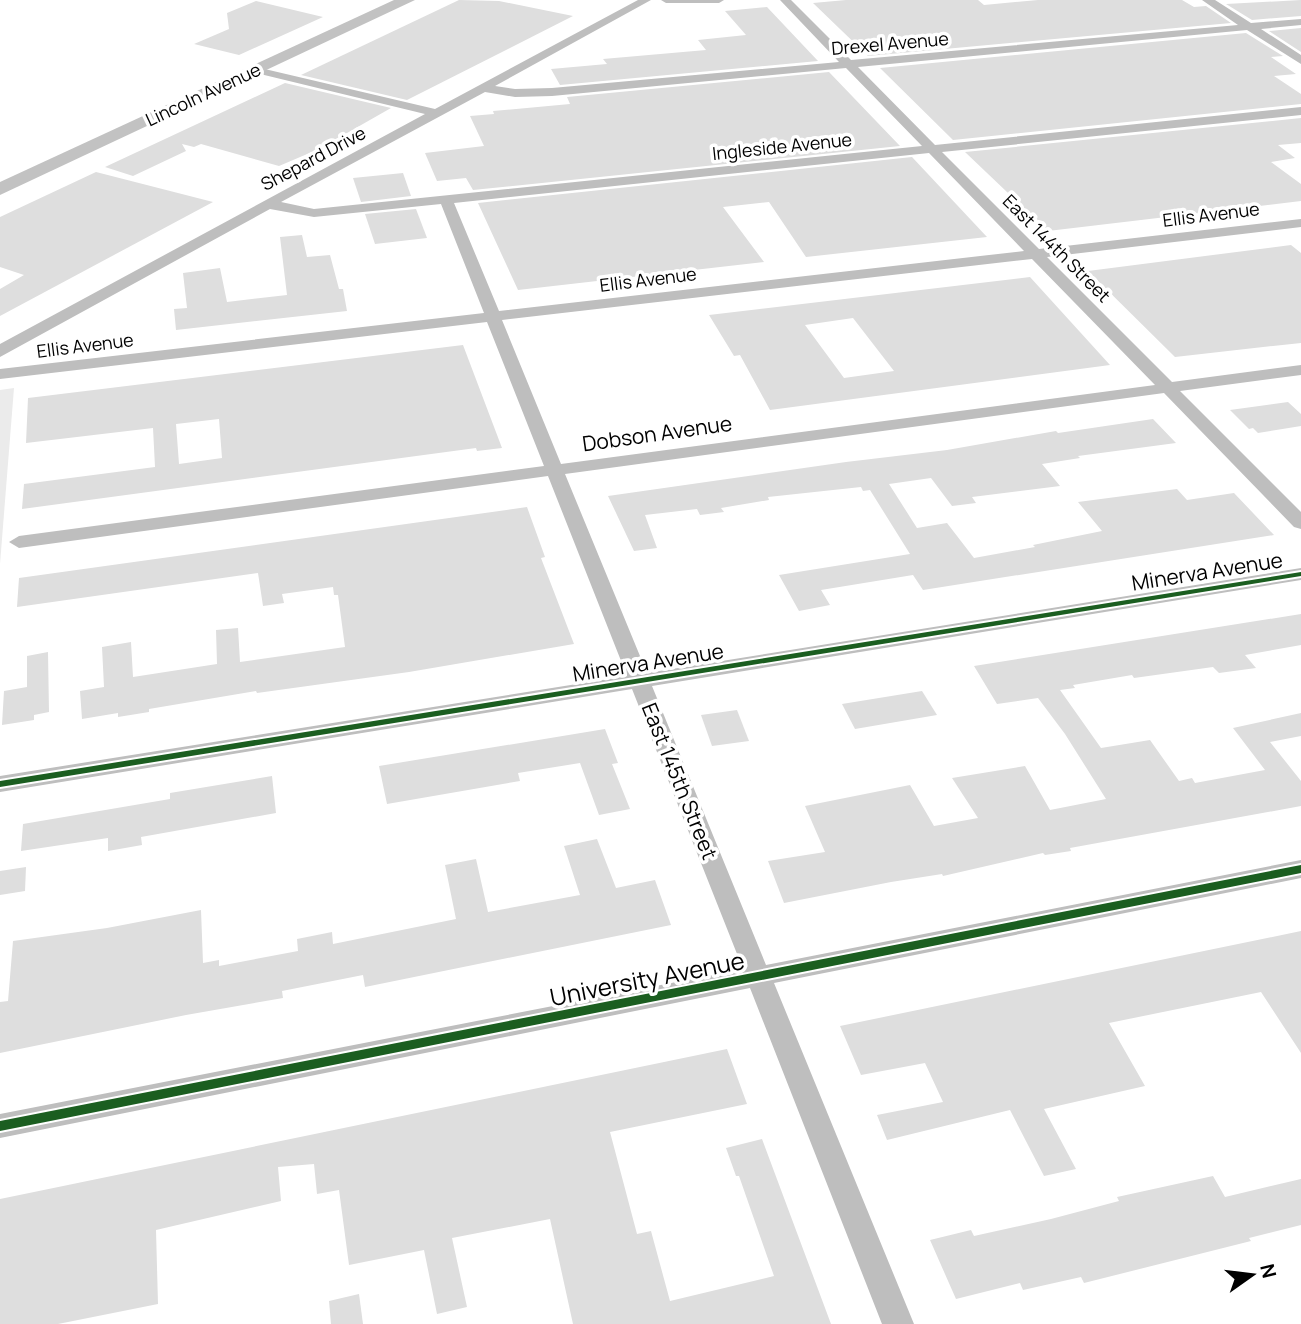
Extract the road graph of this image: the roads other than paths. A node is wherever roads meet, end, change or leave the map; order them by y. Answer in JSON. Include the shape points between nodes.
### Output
{"nodes":[{"id":1,"x":407,"y":0,"type":"edge"},
{"id":2,"x":646,"y":0,"type":"edge"},
{"id":3,"x":666,"y":0,"type":"edge"},
{"id":4,"x":719,"y":0,"type":"edge"},
{"id":5,"x":785,"y":0,"type":"edge"},
{"id":6,"x":1206,"y":0,"type":"edge"},
{"id":7,"x":1301,"y":22,"type":"edge"},
{"id":8,"x":1249,"y":27,"type":"junction"},
{"id":9,"x":1301,"y":60,"type":"edge"},
{"id":10,"x":849,"y":64,"type":"junction"},
{"id":11,"x":256,"y":69,"type":"junction"},
{"id":12,"x":482,"y":88,"type":"junction"},
{"id":13,"x":1301,"y":111,"type":"edge"},
{"id":14,"x":437,"y":113,"type":"junction"},
{"id":15,"x":933,"y":149,"type":"junction"},
{"id":16,"x":0,"y":189,"type":"edge"},
{"id":17,"x":446,"y":200,"type":"junction"},
{"id":18,"x":268,"y":204,"type":"junction"},
{"id":19,"x":1301,"y":223,"type":"edge"},
{"id":20,"x":1035,"y":254,"type":"junction"},
{"id":21,"x":493,"y":317,"type":"junction"},
{"id":22,"x":0,"y":352,"type":"edge"},
{"id":23,"x":1301,"y":370,"type":"edge"},
{"id":24,"x":0,"y":374,"type":"edge"},
{"id":25,"x":1168,"y":388,"type":"junction"},
{"id":26,"x":554,"y":470,"type":"junction"},
{"id":27,"x":1301,"y":523,"type":"edge"},
{"id":28,"x":19,"y":542,"type":"dead end"},
{"id":29,"x":1301,"y":573,"type":"edge"},
{"id":30,"x":639,"y":681,"type":"junction"},
{"id":31,"x":0,"y":784,"type":"edge"},
{"id":32,"x":1301,"y":869,"type":"edge"},
{"id":33,"x":758,"y":976,"type":"junction"},
{"id":34,"x":0,"y":1126,"type":"edge"},
{"id":35,"x":898,"y":1324,"type":"edge"}],
"edges":[{"from":1,"to":11,"type":"street","name":"Lincoln Avenue"},
{"from":2,"to":12,"type":"street","name":"Shepard Drive"},
{"from":3,"to":4,"type":"street"},
{"from":5,"to":10,"type":"street","name":"East 144th Street"},
{"from":6,"to":8,"type":"street"},
{"from":7,"to":8,"type":"street","name":"Drexel Avenue"},
{"from":8,"to":9,"type":"street"},
{"from":8,"to":10,"type":"street","name":"Drexel Avenue"},
{"from":10,"to":12,"type":"street","name":"Drexel Avenue","via":[[531,93]]},
{"from":10,"to":15,"type":"street","name":"East 144th Street"},
{"from":11,"to":14,"type":"street"},
{"from":11,"to":16,"type":"street","name":"Lincoln Avenue"},
{"from":12,"to":14,"type":"street","name":"Shepard Drive"},
{"from":13,"to":15,"type":"street","name":"Ingleside Avenue"},
{"from":14,"to":18,"type":"street","name":"Shepard Drive"},
{"from":15,"to":17,"type":"street","name":"Ingleside Avenue"},
{"from":15,"to":20,"type":"street","name":"East 144th Street"},
{"from":17,"to":18,"type":"street","name":"Ingleside Avenue","via":[[314,213]]},
{"from":17,"to":21,"type":"street","name":"East 145th Street"},
{"from":18,"to":22,"type":"street","name":"Shepard Drive"},
{"from":19,"to":20,"type":"street","name":"Ellis Avenue"},
{"from":20,"to":21,"type":"street","name":"Ellis Avenue"},
{"from":20,"to":25,"type":"street","name":"East 144th Street"},
{"from":21,"to":24,"type":"street","name":"Ellis Avenue"},
{"from":21,"to":26,"type":"street","name":"East 145th Street"},
{"from":23,"to":25,"type":"street","name":"Dobson Avenue"},
{"from":25,"to":26,"type":"street","name":"Dobson Avenue"},
{"from":25,"to":27,"type":"street","name":"East 144th Street"},
{"from":26,"to":28,"type":"street","name":"Dobson Avenue"},
{"from":26,"to":30,"type":"street","name":"East 145th Street"},
{"from":29,"to":30,"type":"street","name":"Minerva Avenue"},
{"from":30,"to":31,"type":"street","name":"Minerva Avenue"},
{"from":30,"to":33,"type":"street","name":"East 145th Street"},
{"from":32,"to":33,"type":"street","name":"University Avenue"},
{"from":33,"to":34,"type":"street","name":"University Avenue"},
{"from":33,"to":35,"type":"street","name":"East 145th Street"}]}
